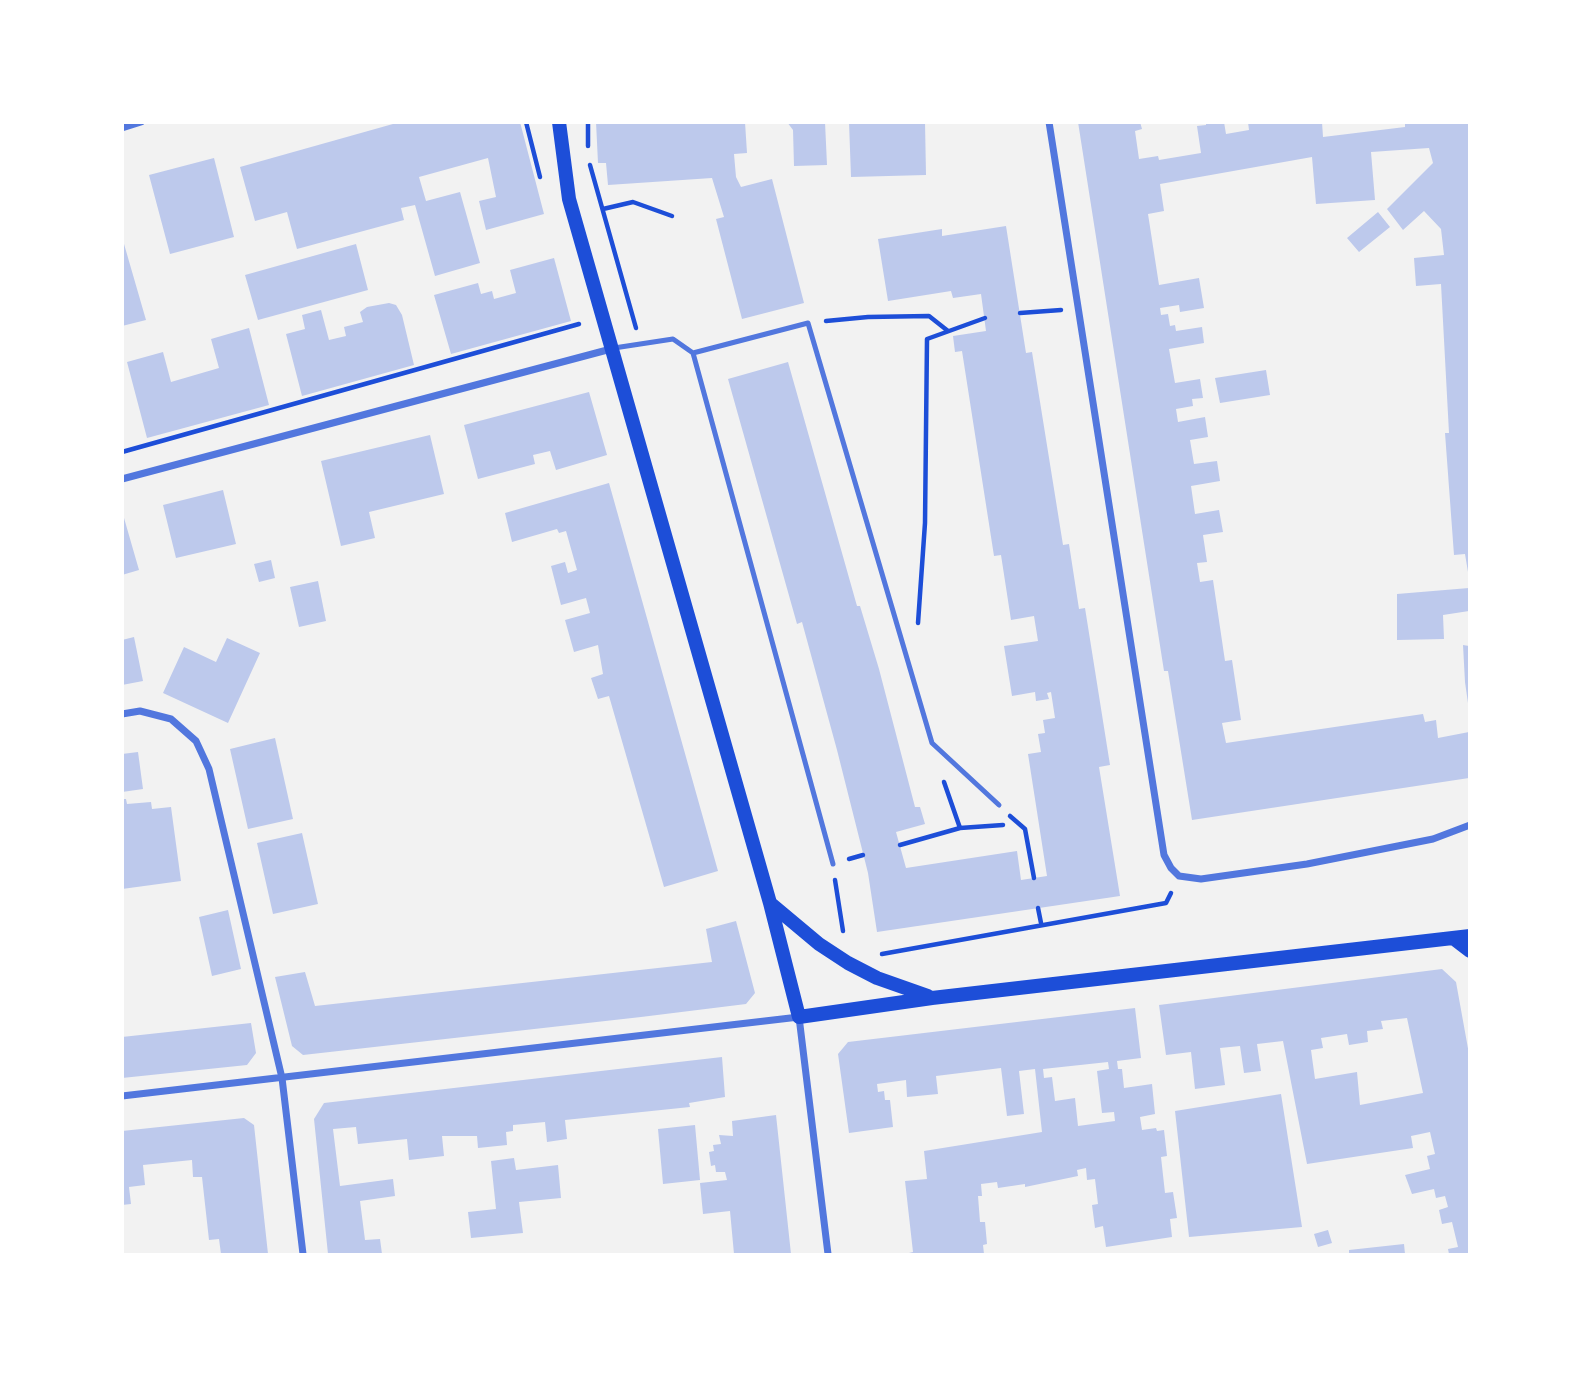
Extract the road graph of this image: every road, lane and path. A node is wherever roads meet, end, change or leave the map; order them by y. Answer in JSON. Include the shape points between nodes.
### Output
{"nodes":[{"id":1,"x":141,"y":122,"type":"edge"},
{"id":2,"x":526,"y":122,"type":"edge"},
{"id":3,"x":559,"y":122,"type":"edge"},
{"id":4,"x":588,"y":122,"type":"edge"},
{"id":5,"x":1049,"y":122,"type":"edge"},
{"id":6,"x":122,"y":128,"type":"edge"},
{"id":7,"x":544,"y":190,"type":"dead end"},
{"id":8,"x":603,"y":209,"type":"junction"},
{"id":9,"x":672,"y":216,"type":"dead end"},
{"id":10,"x":1078,"y":308,"type":"junction"},
{"id":11,"x":576,"y":312,"type":"dead end"},
{"id":12,"x":1020,"y":313,"type":"dead end"},
{"id":13,"x":985,"y":318,"type":"dead end"},
{"id":14,"x":808,"y":323,"type":"junction"},
{"id":15,"x":948,"y":331,"type":"junction"},
{"id":16,"x":640,"y":343,"type":"junction"},
{"id":17,"x":611,"y":349,"type":"junction"},
{"id":18,"x":693,"y":353,"type":"junction"},
{"id":19,"x":122,"y":452,"type":"edge"},
{"id":20,"x":122,"y":479,"type":"edge"},
{"id":21,"x":917,"y":637,"type":"dead end"},
{"id":22,"x":122,"y":714,"type":"edge"},
{"id":23,"x":932,"y":743,"type":"junction"},
{"id":24,"x":999,"y":805,"type":"joint"},
{"id":25,"x":1013,"y":818,"type":"junction"},
{"id":26,"x":1469,"y":825,"type":"edge"},
{"id":27,"x":960,"y":828,"type":"junction"},
{"id":28,"x":900,"y":845,"type":"dead end"},
{"id":29,"x":833,"y":864,"type":"joint"},
{"id":30,"x":1179,"y":876,"type":"junction"},
{"id":31,"x":1034,"y":878,"type":"dead end"},
{"id":32,"x":771,"y":904,"type":"junction"},
{"id":33,"x":1038,"y":908,"type":"dead end"},
{"id":34,"x":1041,"y":923,"type":"junction"},
{"id":35,"x":1469,"y":936,"type":"edge"},
{"id":36,"x":1453,"y":938,"type":"junction"},
{"id":37,"x":1469,"y":951,"type":"edge"},
{"id":38,"x":848,"y":963,"type":"junction"},
{"id":39,"x":932,"y":998,"type":"junction"},
{"id":40,"x":799,"y":1017,"type":"junction"},
{"id":41,"x":282,"y":1078,"type":"junction"},
{"id":42,"x":122,"y":1096,"type":"edge"},
{"id":43,"x":303,"y":1255,"type":"edge"},
{"id":44,"x":828,"y":1255,"type":"edge"}],
"edges":[{"from":1,"to":6,"type":"street"},
{"from":2,"to":7,"type":"path"},
{"from":3,"to":17,"type":"main road","via":[[569,199]]},
{"from":4,"to":8,"type":"path","via":[[589,159]]},
{"from":5,"to":10,"type":"street"},
{"from":8,"to":9,"type":"path","via":[[633,202]]},
{"from":8,"to":16,"type":"path"},
{"from":10,"to":12,"type":"path"},
{"from":10,"to":30,"type":"street","via":[[1164,855]]},
{"from":11,"to":19,"type":"path","via":[[579,326]]},
{"from":13,"to":15,"type":"path"},
{"from":14,"to":15,"type":"path","via":[[929,316]]},
{"from":14,"to":18,"type":"lane"},
{"from":14,"to":23,"type":"lane"},
{"from":15,"to":21,"type":"path","via":[[927,339],[925,523]]},
{"from":16,"to":17,"type":"lane"},
{"from":16,"to":18,"type":"lane","via":[[673,339]]},
{"from":17,"to":20,"type":"street"},
{"from":17,"to":32,"type":"main road"},
{"from":18,"to":29,"type":"lane"},
{"from":22,"to":41,"type":"street","via":[[140,711],[171,719],[196,741],[209,769]]},
{"from":23,"to":24,"type":"lane"},
{"from":23,"to":27,"type":"path"},
{"from":24,"to":25,"type":"path"},
{"from":25,"to":27,"type":"path","via":[[1001,827]]},
{"from":25,"to":31,"type":"path","via":[[1025,829]]},
{"from":26,"to":30,"type":"street","via":[[1433,839],[1307,864],[1201,879]]},
{"from":27,"to":28,"type":"path"},
{"from":29,"to":38,"type":"path"},
{"from":30,"to":34,"type":"path","via":[[1166,903]]},
{"from":32,"to":38,"type":"main road"},
{"from":32,"to":40,"type":"main road"},
{"from":33,"to":34,"type":"path"},
{"from":34,"to":38,"type":"path"},
{"from":35,"to":36,"type":"main road"},
{"from":36,"to":37,"type":"main road"},
{"from":36,"to":39,"type":"main road"},
{"from":38,"to":39,"type":"main road"},
{"from":39,"to":40,"type":"main road"},
{"from":40,"to":41,"type":"street"},
{"from":40,"to":44,"type":"street"},
{"from":41,"to":42,"type":"street"},
{"from":41,"to":43,"type":"street"}]}
